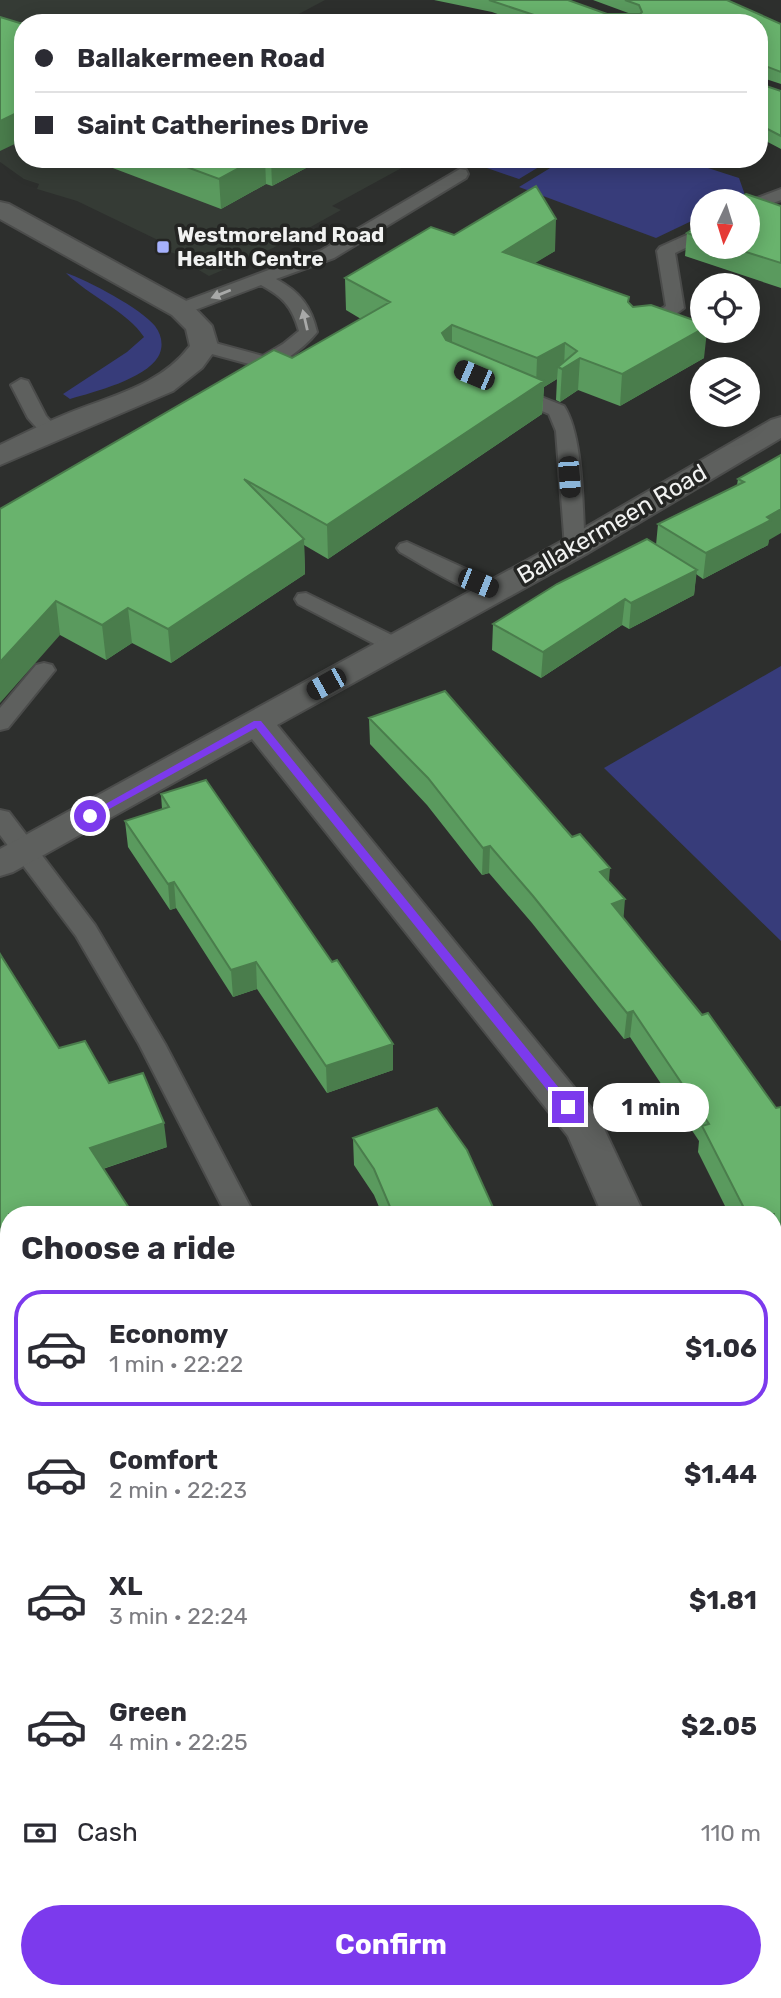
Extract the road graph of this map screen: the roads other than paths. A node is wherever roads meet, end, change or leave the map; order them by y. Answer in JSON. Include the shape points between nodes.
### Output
{"nodes":[{"id":1,"x":460,"y":174,"type":"dead end"},
{"id":2,"x":781,"y":194,"type":"edge"},
{"id":3,"x":760,"y":203,"type":"edge"},
{"id":4,"x":0,"y":209,"type":"edge"},
{"id":5,"x":690,"y":239,"type":"edge"},
{"id":6,"x":260,"y":278,"type":"junction"},
{"id":7,"x":181,"y":309,"type":"junction"},
{"id":8,"x":637,"y":333,"type":"edge"},
{"id":9,"x":204,"y":346,"type":"junction"},
{"id":10,"x":266,"y":363,"type":"junction"},
{"id":11,"x":234,"y":382,"type":"edge"},
{"id":12,"x":489,"y":382,"type":"edge"},
{"id":13,"x":21,"y":385,"type":"dead end"},
{"id":14,"x":781,"y":426,"type":"edge"},
{"id":15,"x":51,"y":432,"type":"junction"},
{"id":16,"x":0,"y":456,"type":"edge"},
{"id":17,"x":575,"y":547,"type":"junction"},
{"id":18,"x":407,"y":548,"type":"dead end"},
{"id":19,"x":495,"y":590,"type":"junction"},
{"id":20,"x":306,"y":599,"type":"dead end"},
{"id":21,"x":396,"y":646,"type":"junction"},
{"id":22,"x":44,"y":670,"type":"dead end"},
{"id":23,"x":0,"y":723,"type":"edge"},
{"id":24,"x":257,"y":723,"type":"junction"},
{"id":25,"x":0,"y":818,"type":"edge"},
{"id":26,"x":12,"y":858,"type":"edge"},
{"id":27,"x":236,"y":1206,"type":"edge"},
{"id":28,"x":620,"y":1206,"type":"edge"}],
"edges":[{"from":1,"to":6,"type":"lane","via":[[328,254]]},
{"from":2,"to":3,"type":"lane"},
{"from":4,"to":7,"type":"street"},
{"from":5,"to":8,"type":"lane","via":[[666,251],[675,308]]},
{"from":6,"to":7,"type":"lane","one_way":true},
{"from":10,"to":6,"type":"lane","one_way":true,"via":[[308,332],[303,308],[292,295]]},
{"from":7,"to":9,"type":"street","via":[[199,326]]},
{"from":9,"to":10,"type":"lane"},
{"from":9,"to":15,"type":"street","via":[[184,372],[166,384]]},
{"from":10,"to":11,"type":"lane"},
{"from":12,"to":17,"type":"lane","via":[[545,396],[557,410],[566,431]]},
{"from":13,"to":15,"type":"lane"},
{"from":14,"to":17,"type":"street","name":"Ballakermeen Road"},
{"from":15,"to":16,"type":"street"},
{"from":17,"to":19,"type":"street","name":"Ballakermeen Road"},
{"from":18,"to":19,"type":"lane"},
{"from":19,"to":21,"type":"street","name":"Ballakermeen Road"},
{"from":20,"to":21,"type":"lane"},
{"from":21,"to":24,"type":"street","name":"Ballakermeen Road"},
{"from":22,"to":23,"type":"lane"},
{"from":24,"to":26,"type":"street","name":"Ballakermeen Road"},
{"from":24,"to":28,"type":"street","via":[[585,1129]]},
{"from":25,"to":26,"type":"lane"},
{"from":26,"to":27,"type":"lane","via":[[86,931],[152,1044]]}]}
